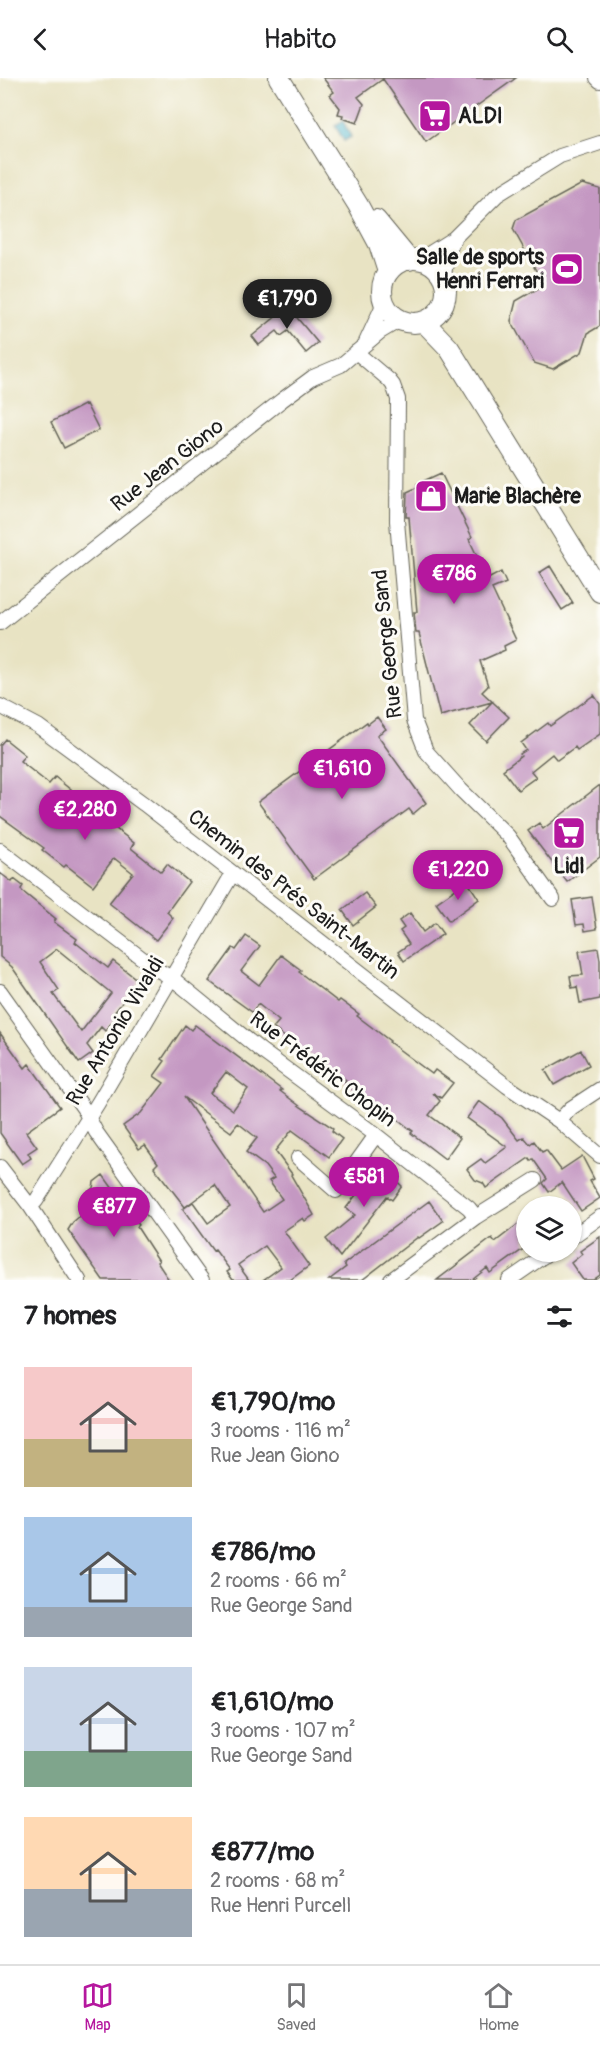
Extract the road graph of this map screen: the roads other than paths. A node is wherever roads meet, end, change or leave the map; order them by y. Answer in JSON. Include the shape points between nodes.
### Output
{"nodes":[{"id":1,"x":279,"y":78,"type":"edge"},
{"id":2,"x":288,"y":78,"type":"edge"},
{"id":3,"x":600,"y":143,"type":"edge"},
{"id":4,"x":454,"y":238,"type":"junction"},
{"id":5,"x":414,"y":260,"type":"junction"},
{"id":6,"x":388,"y":272,"type":"junction"},
{"id":7,"x":443,"y":279,"type":"junction"},
{"id":8,"x":384,"y":303,"type":"junction"},
{"id":9,"x":440,"y":309,"type":"junction"},
{"id":10,"x":400,"y":320,"type":"junction"},
{"id":11,"x":424,"y":322,"type":"junction"},
{"id":12,"x":449,"y":348,"type":"junction"},
{"id":13,"x":360,"y":350,"type":"junction"},
{"id":14,"x":600,"y":592,"type":"edge"},
{"id":15,"x":0,"y":623,"type":"edge"},
{"id":16,"x":0,"y":706,"type":"edge"},
{"id":17,"x":0,"y":850,"type":"edge"},
{"id":18,"x":233,"y":873,"type":"junction"},
{"id":19,"x":553,"y":899,"type":"dead end"},
{"id":20,"x":171,"y":978,"type":"junction"},
{"id":21,"x":0,"y":991,"type":"edge"},
{"id":22,"x":600,"y":1089,"type":"edge"},
{"id":23,"x":89,"y":1116,"type":"junction"},
{"id":24,"x":559,"y":1121,"type":"junction"},
{"id":25,"x":376,"y":1135,"type":"junction"},
{"id":26,"x":600,"y":1156,"type":"edge"},
{"id":27,"x":298,"y":1158,"type":"dead end"},
{"id":28,"x":0,"y":1167,"type":"edge"},
{"id":29,"x":535,"y":1180,"type":"dead end"},
{"id":30,"x":30,"y":1206,"type":"junction"},
{"id":31,"x":476,"y":1217,"type":"junction"},
{"id":32,"x":600,"y":1217,"type":"edge"},
{"id":33,"x":582,"y":1230,"type":"edge"},
{"id":34,"x":535,"y":1262,"type":"edge"},
{"id":35,"x":79,"y":1280,"type":"edge"},
{"id":36,"x":202,"y":1280,"type":"edge"},
{"id":37,"x":392,"y":1280,"type":"edge"},
{"id":38,"x":509,"y":1280,"type":"edge"}],
"edges":[{"from":1,"to":6,"type":"main road","via":[[358,205],[379,244]]},
{"from":2,"to":5,"type":"main road","via":[[383,230]]},
{"from":3,"to":4,"type":"street","via":[[560,156],[497,195]]},
{"from":4,"to":5,"type":"street"},
{"from":4,"to":7,"type":"street"},
{"from":5,"to":6,"type":"main road"},
{"from":5,"to":7,"type":"main road","via":[[429,263]]},
{"from":6,"to":8,"type":"main road","via":[[382,286]]},
{"from":7,"to":9,"type":"main road","via":[[445,300]]},
{"from":8,"to":10,"type":"main road"},
{"from":8,"to":13,"type":"street"},
{"from":9,"to":11,"type":"main road"},
{"from":9,"to":12,"type":"main road"},
{"from":10,"to":11,"type":"main road"},
{"from":10,"to":13,"type":"street","name":"Rue Jean Giono"},
{"from":11,"to":12,"type":"main road"},
{"from":12,"to":14,"type":"main road"},
{"from":13,"to":15,"type":"street","name":"Rue Jean Giono","via":[[282,400]]},
{"from":13,"to":19,"type":"street","name":"Rue George Sand","via":[[389,380],[398,399],[397,521],[414,720],[426,751],[508,836]]},
{"from":16,"to":18,"type":"street","name":"Chemin des Prés Saint-Martin","via":[[38,726]]},
{"from":17,"to":20,"type":"street","name":"Rue Frédéric Chopin"},
{"from":18,"to":20,"type":"street","name":"Rue Antonio Vivaldi"},
{"from":18,"to":24,"type":"street","name":"Chemin des Prés Saint-Martin","via":[[507,1086]]},
{"from":20,"to":23,"type":"street","name":"Rue Antonio Vivaldi"},
{"from":20,"to":25,"type":"street","name":"Rue Frédéric Chopin","via":[[260,1050]]},
{"from":21,"to":23,"type":"street"},
{"from":22,"to":24,"type":"street"},
{"from":23,"to":30,"type":"street","name":"Rue Antonio Vivaldi"},
{"from":23,"to":36,"type":"street","via":[[96,1132]]},
{"from":24,"to":26,"type":"street","name":"Chemin des Prés Saint-Martin"},
{"from":25,"to":27,"type":"street","via":[[336,1191]]},
{"from":25,"to":31,"type":"street","name":"Rue Frédéric Chopin"},
{"from":28,"to":30,"type":"street"},
{"from":29,"to":31,"type":"street"},
{"from":30,"to":35,"type":"street"},
{"from":31,"to":37,"type":"street"},
{"from":32,"to":33,"type":"street"},
{"from":34,"to":38,"type":"street"}]}
